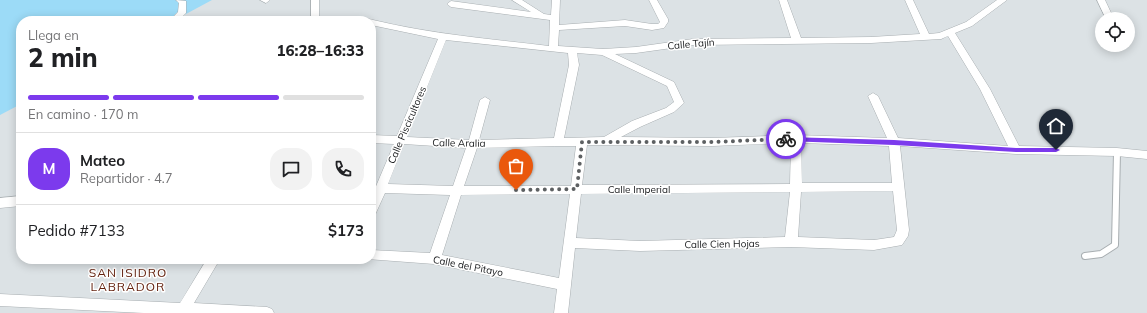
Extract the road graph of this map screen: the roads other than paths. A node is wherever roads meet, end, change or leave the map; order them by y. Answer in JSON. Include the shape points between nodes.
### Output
{"nodes":[{"id":1,"x":180,"y":0,"type":"edge"},
{"id":2,"x":315,"y":0,"type":"edge"},
{"id":3,"x":516,"y":0,"type":"edge"},
{"id":4,"x":556,"y":0,"type":"edge"},
{"id":5,"x":653,"y":0,"type":"edge"},
{"id":6,"x":783,"y":0,"type":"edge"},
{"id":7,"x":909,"y":0,"type":"edge"},
{"id":8,"x":1003,"y":0,"type":"edge"},
{"id":9,"x":1101,"y":0,"type":"edge"},
{"id":10,"x":451,"y":4,"type":"dead end"},
{"id":11,"x":1107,"y":12,"type":"edge"},
{"id":12,"x":179,"y":16,"type":"edge"},
{"id":13,"x":315,"y":16,"type":"edge"},
{"id":14,"x":543,"y":16,"type":"junction"},
{"id":15,"x":555,"y":18,"type":"junction"},
{"id":16,"x":376,"y":23,"type":"edge"},
{"id":17,"x":554,"y":28,"type":"junction"},
{"id":18,"x":950,"y":33,"type":"junction"},
{"id":19,"x":443,"y":37,"type":"junction"},
{"id":20,"x":926,"y":37,"type":"junction"},
{"id":21,"x":797,"y":41,"type":"junction"},
{"id":22,"x":553,"y":49,"type":"junction"},
{"id":23,"x":572,"y":51,"type":"junction"},
{"id":24,"x":603,"y":52,"type":"junction"},
{"id":25,"x":873,"y":96,"type":"dead end"},
{"id":26,"x":485,"y":100,"type":"dead end"},
{"id":27,"x":376,"y":138,"type":"edge"},
{"id":28,"x":796,"y":139,"type":"junction"},
{"id":29,"x":401,"y":141,"type":"junction"},
{"id":30,"x":605,"y":141,"type":"junction"},
{"id":31,"x":582,"y":142,"type":"junction"},
{"id":32,"x":894,"y":142,"type":"junction"},
{"id":33,"x":558,"y":143,"type":"junction"},
{"id":34,"x":473,"y":144,"type":"junction"},
{"id":35,"x":1016,"y":150,"type":"junction"},
{"id":36,"x":1117,"y":152,"type":"junction"},
{"id":37,"x":1147,"y":155,"type":"edge"},
{"id":38,"x":898,"y":187,"type":"junction"},
{"id":39,"x":380,"y":188,"type":"junction"},
{"id":40,"x":796,"y":188,"type":"junction"},
{"id":41,"x":577,"y":189,"type":"junction"},
{"id":42,"x":456,"y":190,"type":"junction"},
{"id":43,"x":376,"y":199,"type":"edge"},
{"id":44,"x":16,"y":201,"type":"edge"},
{"id":45,"x":0,"y":203,"type":"edge"},
{"id":46,"x":791,"y":242,"type":"junction"},
{"id":47,"x":569,"y":243,"type":"junction"},
{"id":48,"x":376,"y":255,"type":"edge"},
{"id":49,"x":1085,"y":256,"type":"dead end"},
{"id":50,"x":434,"y":259,"type":"junction"},
{"id":51,"x":211,"y":264,"type":"edge"},
{"id":52,"x":564,"y":285,"type":"junction"},
{"id":53,"x":0,"y":300,"type":"edge"},
{"id":54,"x":182,"y":310,"type":"edge"},
{"id":55,"x":267,"y":313,"type":"edge"},
{"id":56,"x":561,"y":313,"type":"edge"}],
"edges":[{"from":1,"to":12,"type":"street","via":[[183,3],[182,13]]},
{"from":2,"to":13,"type":"street"},
{"from":3,"to":14,"type":"street"},
{"from":4,"to":15,"type":"street"},
{"from":5,"to":17,"type":"street","via":[[663,18],[661,26],[625,23]]},
{"from":6,"to":21,"type":"street"},
{"from":7,"to":20,"type":"street"},
{"from":8,"to":18,"type":"street","name":"Calle Tajín","via":[[970,24]]},
{"from":9,"to":11,"type":"street"},
{"from":10,"to":14,"type":"street"},
{"from":14,"to":15,"type":"street"},
{"from":15,"to":17,"type":"street"},
{"from":16,"to":19,"type":"street","name":"Calle Tajín"},
{"from":17,"to":22,"type":"street"},
{"from":18,"to":20,"type":"street","name":"Calle Tajín"},
{"from":18,"to":35,"type":"street","via":[[985,89]]},
{"from":19,"to":22,"type":"street","name":"Calle Tajín"},
{"from":19,"to":29,"type":"street","name":"Calle Piscicultores"},
{"from":20,"to":21,"type":"street","name":"Calle Tajín"},
{"from":21,"to":24,"type":"street","name":"Calle Tajín","via":[[693,42]]},
{"from":22,"to":23,"type":"street","name":"Calle Tajín"},
{"from":23,"to":24,"type":"street","name":"Calle Tajín"},
{"from":23,"to":33,"type":"street","via":[[574,65]]},
{"from":24,"to":30,"type":"street","via":[[671,84],[679,103],[670,110]]},
{"from":25,"to":32,"type":"street","name":"Calle Cien Hojas"},
{"from":26,"to":34,"type":"street"},
{"from":27,"to":29,"type":"street","name":"Calle Aralia"},
{"from":28,"to":30,"type":"street","name":"Calle Aralia","via":[[712,142]]},
{"from":28,"to":32,"type":"street","name":"Calle Aralia"},
{"from":28,"to":40,"type":"street"},
{"from":29,"to":34,"type":"street","name":"Calle Aralia"},
{"from":29,"to":39,"type":"street","name":"Calle Piscicultores"},
{"from":30,"to":31,"type":"street","name":"Calle Aralia"},
{"from":31,"to":33,"type":"street","name":"Calle Aralia"},
{"from":31,"to":41,"type":"street"},
{"from":32,"to":35,"type":"street","name":"Calle Aralia"},
{"from":32,"to":38,"type":"street","name":"Calle Cien Hojas"},
{"from":33,"to":34,"type":"street","name":"Calle Aralia"},
{"from":34,"to":42,"type":"street"},
{"from":35,"to":36,"type":"street","name":"Calle Aralia"},
{"from":36,"to":37,"type":"street","name":"Calle Aralia"},
{"from":36,"to":49,"type":"lane","via":[[1115,245],[1101,255]]},
{"from":38,"to":40,"type":"street","name":"Calle Imperial"},
{"from":38,"to":46,"type":"street","name":"Calle Cien Hojas","via":[[903,230],[898,242],[874,245]]},
{"from":39,"to":42,"type":"street","name":"Calle Imperial"},
{"from":39,"to":43,"type":"street","name":"Calle Piscicultores"},
{"from":40,"to":41,"type":"street","name":"Calle Imperial"},
{"from":40,"to":46,"type":"street"},
{"from":41,"to":42,"type":"street","name":"Calle Imperial"},
{"from":41,"to":47,"type":"street"},
{"from":42,"to":50,"type":"street"},
{"from":44,"to":45,"type":"street"},
{"from":46,"to":47,"type":"street","name":"Calle Cien Hojas","via":[[640,246]]},
{"from":47,"to":52,"type":"street"},
{"from":48,"to":50,"type":"street","name":"Calle del Pitayo"},
{"from":50,"to":52,"type":"street","name":"Calle del Pitayo"},
{"from":51,"to":54,"type":"street"},
{"from":52,"to":56,"type":"street"},
{"from":53,"to":54,"type":"street"},
{"from":54,"to":55,"type":"street"}]}
